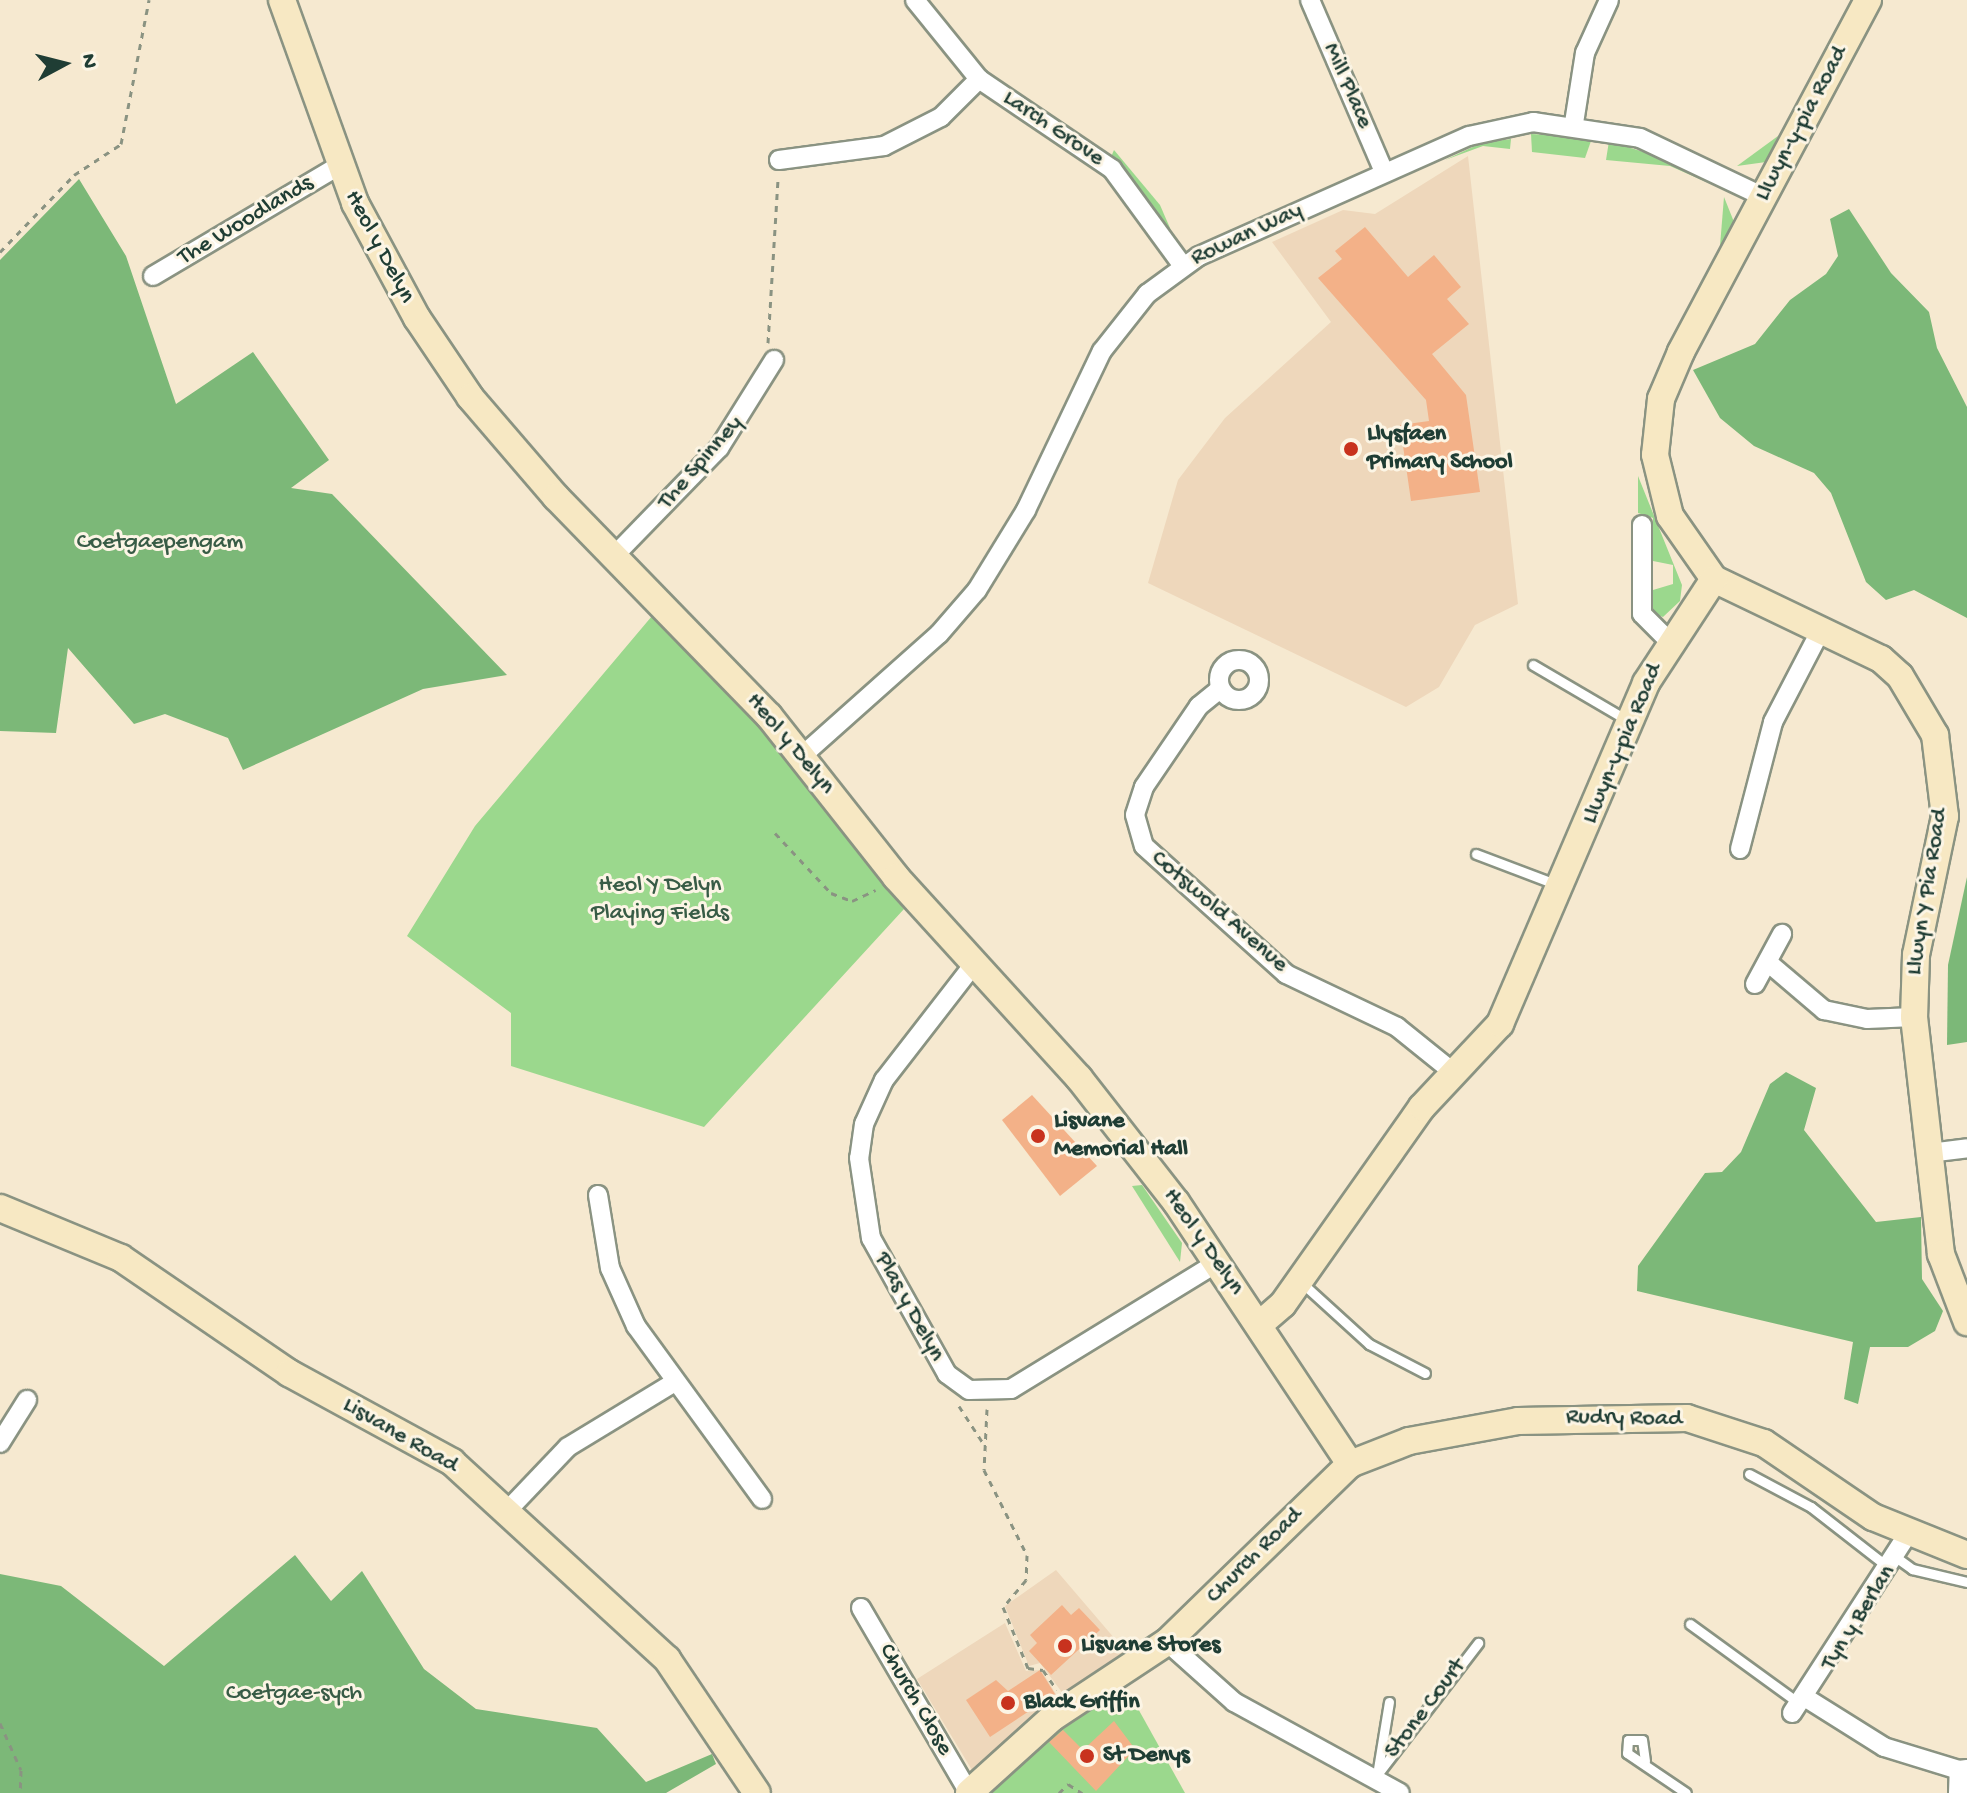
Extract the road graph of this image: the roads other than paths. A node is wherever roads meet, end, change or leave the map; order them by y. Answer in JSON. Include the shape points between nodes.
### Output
{"nodes":[{"id":1,"x":282,"y":0,"type":"edge"},
{"id":2,"x":915,"y":0,"type":"edge"},
{"id":3,"x":1310,"y":0,"type":"edge"},
{"id":4,"x":1609,"y":0,"type":"edge"},
{"id":5,"x":1868,"y":0,"type":"edge"},
{"id":6,"x":979,"y":79,"type":"junction"},
{"id":7,"x":1574,"y":123,"type":"junction"},
{"id":8,"x":779,"y":160,"type":"road end"},
{"id":9,"x":338,"y":166,"type":"junction"},
{"id":10,"x":1384,"y":172,"type":"junction"},
{"id":11,"x":1764,"y":197,"type":"junction"},
{"id":12,"x":1183,"y":266,"type":"junction"},
{"id":13,"x":153,"y":276,"type":"dead end"},
{"id":14,"x":774,"y":360,"type":"road end"},
{"id":15,"x":1642,"y":525,"type":"dead end"},
{"id":16,"x":614,"y":556,"type":"junction"},
{"id":17,"x":1714,"y":579,"type":"junction"},
{"id":18,"x":1822,"y":628,"type":"junction"},
{"id":19,"x":1669,"y":641,"type":"junction"},
{"id":20,"x":1533,"y":665,"type":"dead end"},
{"id":21,"x":1220,"y":689,"type":"dead end"},
{"id":22,"x":1630,"y":722,"type":"junction"},
{"id":23,"x":803,"y":755,"type":"junction"},
{"id":24,"x":1740,"y":849,"type":"dead end"},
{"id":25,"x":1476,"y":854,"type":"dead end"},
{"id":26,"x":1561,"y":886,"type":"junction"},
{"id":27,"x":1782,"y":934,"type":"dead end"},
{"id":28,"x":974,"y":964,"type":"junction"},
{"id":29,"x":1771,"y":965,"type":"junction"},
{"id":30,"x":1755,"y":984,"type":"dead end"},
{"id":31,"x":1914,"y":1017,"type":"junction"},
{"id":32,"x":1454,"y":1073,"type":"junction"},
{"id":33,"x":1967,"y":1148,"type":"edge"},
{"id":34,"x":1929,"y":1153,"type":"junction"},
{"id":35,"x":598,"y":1195,"type":"dead end"},
{"id":36,"x":0,"y":1208,"type":"edge"},
{"id":37,"x":1218,"y":1262,"type":"junction"},
{"id":38,"x":1300,"y":1280,"type":"junction"},
{"id":39,"x":1967,"y":1322,"type":"edge"},
{"id":40,"x":1260,"y":1324,"type":"junction"},
{"id":41,"x":1425,"y":1373,"type":"dead end"},
{"id":42,"x":675,"y":1382,"type":"junction"},
{"id":43,"x":27,"y":1400,"type":"dead end"},
{"id":44,"x":0,"y":1443,"type":"edge"},
{"id":45,"x":1350,"y":1464,"type":"junction"},
{"id":46,"x":1749,"y":1474,"type":"dead end"},
{"id":47,"x":762,"y":1499,"type":"dead end"},
{"id":48,"x":507,"y":1511,"type":"junction"},
{"id":49,"x":1898,"y":1553,"type":"junction"},
{"id":50,"x":1967,"y":1555,"type":"edge"},
{"id":51,"x":1967,"y":1582,"type":"edge"},
{"id":52,"x":861,"y":1608,"type":"dead end"},
{"id":53,"x":1690,"y":1624,"type":"dead end"},
{"id":54,"x":1167,"y":1642,"type":"junction"},
{"id":55,"x":1478,"y":1643,"type":"dead end"},
{"id":56,"x":1389,"y":1702,"type":"dead end"},
{"id":57,"x":1799,"y":1705,"type":"junction"},
{"id":58,"x":1645,"y":1761,"type":"dead end"},
{"id":59,"x":1963,"y":1769,"type":"edge"},
{"id":60,"x":1376,"y":1776,"type":"junction"},
{"id":61,"x":757,"y":1793,"type":"edge"},
{"id":62,"x":969,"y":1793,"type":"edge"},
{"id":63,"x":1400,"y":1793,"type":"edge"},
{"id":64,"x":1686,"y":1793,"type":"edge"},
{"id":65,"x":1958,"y":1793,"type":"edge"}],
"edges":[{"from":1,"to":9,"type":"street","name":"Heol y Delyn"},
{"from":2,"to":6,"type":"street","name":"Larch Grove"},
{"from":3,"to":10,"type":"street","name":"Mill Place"},
{"from":4,"to":7,"type":"street","via":[[1585,53]]},
{"from":5,"to":11,"type":"street","name":"Llwyn-y-pia Road"},
{"from":6,"to":8,"type":"street","via":[[941,117],[884,146]]},
{"from":6,"to":12,"type":"street","name":"Larch Grove","via":[[1096,153]]},
{"from":7,"to":10,"type":"street","name":"Rowan Way","via":[[1490,129]]},
{"from":7,"to":11,"type":"street","name":"Rowan Way","via":[[1640,138]]},
{"from":9,"to":13,"type":"street","name":"The Woodlands"},
{"from":9,"to":16,"type":"street","name":"Heol y Delyn","via":[[393,276],[470,397]]},
{"from":10,"to":12,"type":"street","name":"Rowan Way"},
{"from":11,"to":17,"type":"street","name":"Llwyn-y-pia Road","via":[[1681,352],[1656,417],[1662,497],[1688,549]]},
{"from":12,"to":23,"type":"street","name":"Rowan Way","via":[[1147,294],[1102,351],[1026,510],[977,590],[919,653]]},
{"from":14,"to":16,"type":"street","name":"The Spinney","via":[[719,448]]},
{"from":15,"to":19,"type":"street","via":[[1642,614]]},
{"from":16,"to":23,"type":"street","name":"Heol y Delyn"},
{"from":17,"to":18,"type":"street","name":"Llwyn Y Pia Road","via":[[1764,609]]},
{"from":17,"to":19,"type":"street","name":"Llwyn-y-pia Road"},
{"from":18,"to":24,"type":"street","via":[[1773,722]]},
{"from":18,"to":31,"type":"street","name":"Llwyn Y Pia Road","via":[[1900,676],[1930,725],[1940,759],[1945,816],[1916,955]]},
{"from":19,"to":22,"type":"street","name":"Llwyn-y-pia Road"},
{"from":20,"to":22,"type":"lane"},
{"from":21,"to":32,"type":"street","name":"Cotswold Avenue","via":[[1199,706],[1144,787],[1135,815],[1144,846],[1286,974],[1397,1027]]},
{"from":22,"to":26,"type":"street","name":"Llwyn-y-pia Road"},
{"from":23,"to":28,"type":"street","name":"Heol y Delyn","via":[[896,877]]},
{"from":25,"to":26,"type":"lane"},
{"from":26,"to":32,"type":"street","name":"Llwyn-y-pia Road","via":[[1500,1024]]},
{"from":27,"to":29,"type":"street"},
{"from":28,"to":37,"type":"street","name":"Heol y Delyn","via":[[1106,1111]]},
{"from":28,"to":37,"type":"street","name":"Plas y Delyn","via":[[884,1080],[864,1124],[859,1158],[864,1214],[881,1264],[947,1374],[988,1393],[1021,1385]]},
{"from":29,"to":30,"type":"street"},
{"from":29,"to":31,"type":"street","via":[[1824,1010],[1867,1019]]},
{"from":31,"to":34,"type":"street","name":"Llwyn Y Pia Road"},
{"from":32,"to":38,"type":"street","name":"Llwyn-y-pia Road"},
{"from":33,"to":34,"type":"street"},
{"from":34,"to":39,"type":"street","name":"Llwyn Y Pia Road","via":[[1946,1277]]},
{"from":35,"to":42,"type":"street","via":[[619,1293]]},
{"from":36,"to":48,"type":"street","name":"Lisvane Road","via":[[121,1258],[289,1373],[439,1453]]},
{"from":37,"to":40,"type":"street","name":"Heol y Delyn"},
{"from":38,"to":40,"type":"street","name":"Llwyn-y-pia Road"},
{"from":38,"to":41,"type":"lane","via":[[1369,1344]]},
{"from":40,"to":45,"type":"street","name":"Heol y Delyn"},
{"from":42,"to":47,"type":"street"},
{"from":42,"to":48,"type":"street","via":[[568,1447]]},
{"from":43,"to":44,"type":"street"},
{"from":45,"to":49,"type":"street","name":"Rudry Road","via":[[1409,1441],[1518,1421],[1687,1418],[1764,1443]]},
{"from":45,"to":54,"type":"street","name":"Church Road"},
{"from":46,"to":49,"type":"lane"},
{"from":48,"to":61,"type":"street","name":"Lisvane Road","via":[[667,1659]]},
{"from":49,"to":50,"type":"street","name":"Rudry Road"},
{"from":49,"to":51,"type":"lane","via":[[1912,1569]]},
{"from":49,"to":57,"type":"street","name":"Tyn y Berlan"},
{"from":52,"to":62,"type":"street","name":"Church Close"},
{"from":53,"to":57,"type":"lane"},
{"from":54,"to":60,"type":"street","via":[[1234,1702]]},
{"from":54,"to":62,"type":"street","name":"Church Road","via":[[1045,1723]]},
{"from":55,"to":60,"type":"lane","name":"Stone Court"},
{"from":56,"to":60,"type":"lane"},
{"from":57,"to":59,"type":"street","via":[[1884,1747]]},
{"from":58,"to":64,"type":"lane"},
{"from":59,"to":65,"type":"street"},
{"from":60,"to":63,"type":"street"}]}
